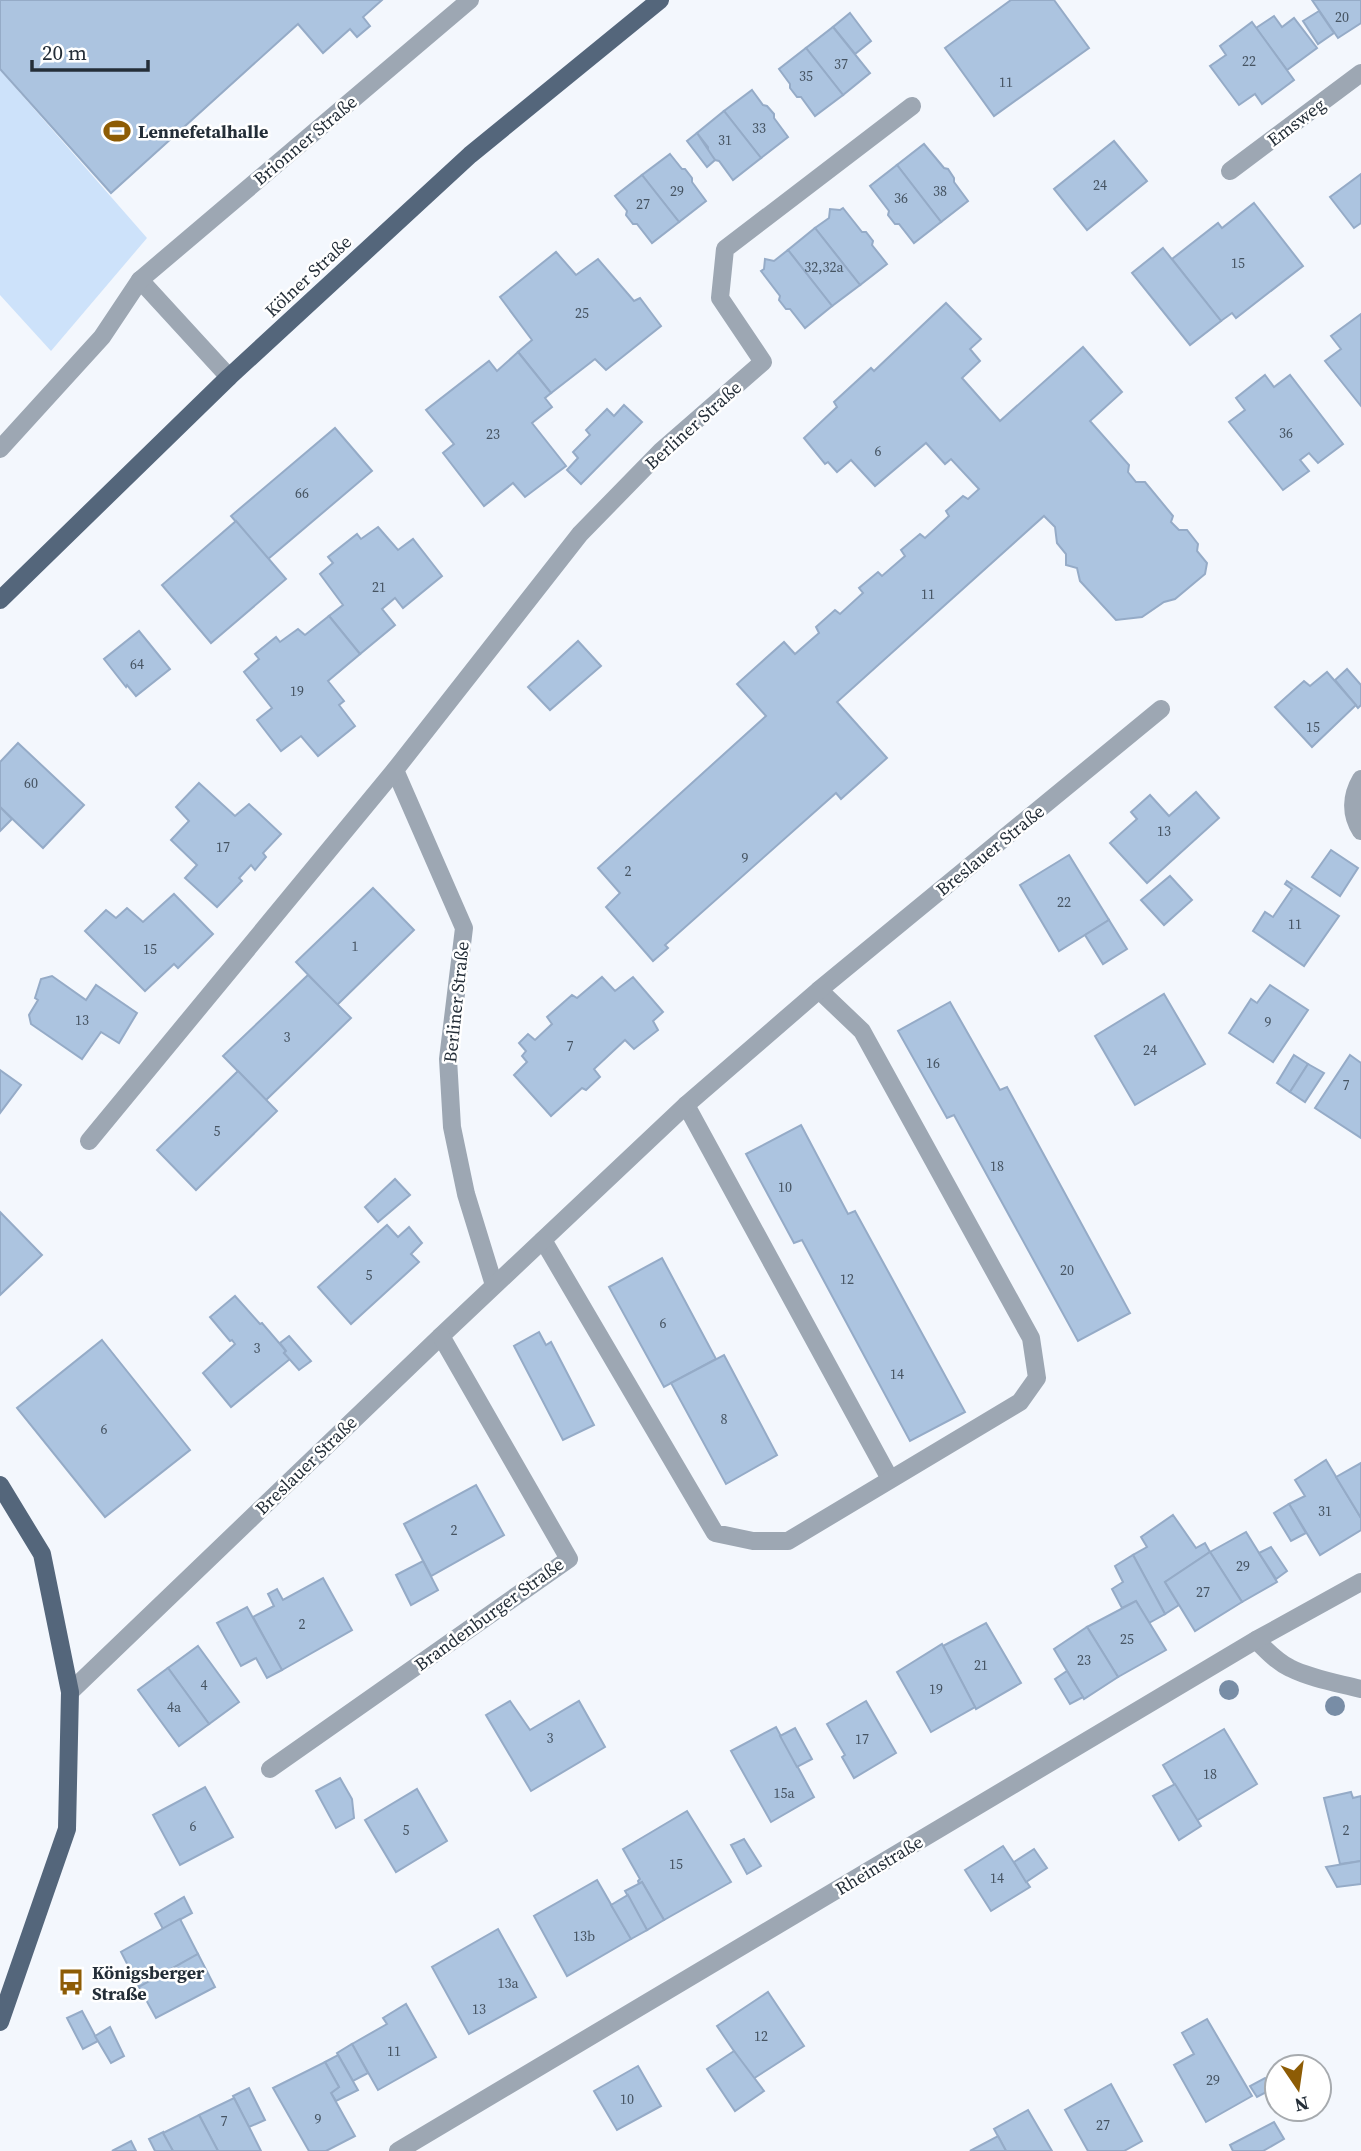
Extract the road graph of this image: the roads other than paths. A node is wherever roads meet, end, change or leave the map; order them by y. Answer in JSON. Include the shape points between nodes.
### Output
{"nodes":[{"id":1,"x":470,"y":0,"type":"edge"},
{"id":2,"x":660,"y":0,"type":"edge"},
{"id":3,"x":1361,"y":73,"type":"edge"},
{"id":4,"x":912,"y":106,"type":"dead end"},
{"id":5,"x":1230,"y":171,"type":"dead end"},
{"id":6,"x":140,"y":280,"type":"junction"},
{"id":7,"x":229,"y":377,"type":"junction"},
{"id":8,"x":0,"y":449,"type":"edge"},
{"id":9,"x":0,"y":600,"type":"edge"},
{"id":10,"x":1161,"y":709,"type":"dead end"},
{"id":11,"x":395,"y":770,"type":"junction"},
{"id":12,"x":1361,"y":779,"type":"edge"},
{"id":13,"x":1361,"y":831,"type":"edge"},
{"id":14,"x":819,"y":990,"type":"junction"},
{"id":15,"x":686,"y":1105,"type":"junction"},
{"id":16,"x":89,"y":1141,"type":"dead end"},
{"id":17,"x":543,"y":1240,"type":"junction"},
{"id":18,"x":494,"y":1285,"type":"junction"},
{"id":19,"x":440,"y":1335,"type":"junction"},
{"id":20,"x":890,"y":1479,"type":"junction"},
{"id":21,"x":0,"y":1485,"type":"edge"},
{"id":22,"x":1361,"y":1582,"type":"edge"},
{"id":23,"x":1255,"y":1640,"type":"junction"},
{"id":24,"x":1361,"y":1689,"type":"edge"},
{"id":25,"x":70,"y":1692,"type":"junction"},
{"id":26,"x":270,"y":1769,"type":"dead end"},
{"id":27,"x":0,"y":2022,"type":"edge"},
{"id":28,"x":398,"y":2151,"type":"edge"}],
"edges":[{"from":1,"to":6,"type":"street","name":"Brionner Straße"},
{"from":2,"to":7,"type":"main road","name":"Kölner Straße","via":[[470,155]]},
{"from":3,"to":5,"type":"street","name":"Emsweg"},
{"from":4,"to":11,"type":"street","name":"Berliner Straße","via":[[725,249],[720,298],[763,362],[661,451],[580,534]]},
{"from":6,"to":7,"type":"street"},
{"from":6,"to":8,"type":"street","name":"Brionner Straße","via":[[102,337]]},
{"from":7,"to":9,"type":"main road","name":"Kölner Straße"},
{"from":10,"to":14,"type":"street","name":"Breslauer Straße"},
{"from":11,"to":16,"type":"street","name":"Berliner Straße"},
{"from":11,"to":18,"type":"street","name":"Berliner Straße","via":[[464,928],[448,1059],[452,1127],[466,1194]]},
{"from":12,"to":13,"type":"street","via":[[1353,793]]},
{"from":14,"to":15,"type":"street","name":"Breslauer Straße"},
{"from":14,"to":20,"type":"street","via":[[862,1031],[1031,1338],[1037,1378],[1020,1402]]},
{"from":15,"to":17,"type":"street","name":"Breslauer Straße"},
{"from":15,"to":20,"type":"street"},
{"from":17,"to":18,"type":"street","name":"Breslauer Straße"},
{"from":17,"to":20,"type":"street","via":[[715,1533],[753,1541],[788,1541]]},
{"from":18,"to":19,"type":"street","name":"Breslauer Straße"},
{"from":19,"to":25,"type":"street","name":"Breslauer Straße"},
{"from":19,"to":26,"type":"street","name":"Brandenburger Straße","via":[[569,1559]]},
{"from":21,"to":25,"type":"main road","via":[[42,1554]]},
{"from":22,"to":23,"type":"street","name":"Rheinstraße"},
{"from":23,"to":24,"type":"street","via":[[1290,1668]]},
{"from":23,"to":28,"type":"street","name":"Rheinstraße"},
{"from":25,"to":27,"type":"main road","via":[[68,1829]]}]}
